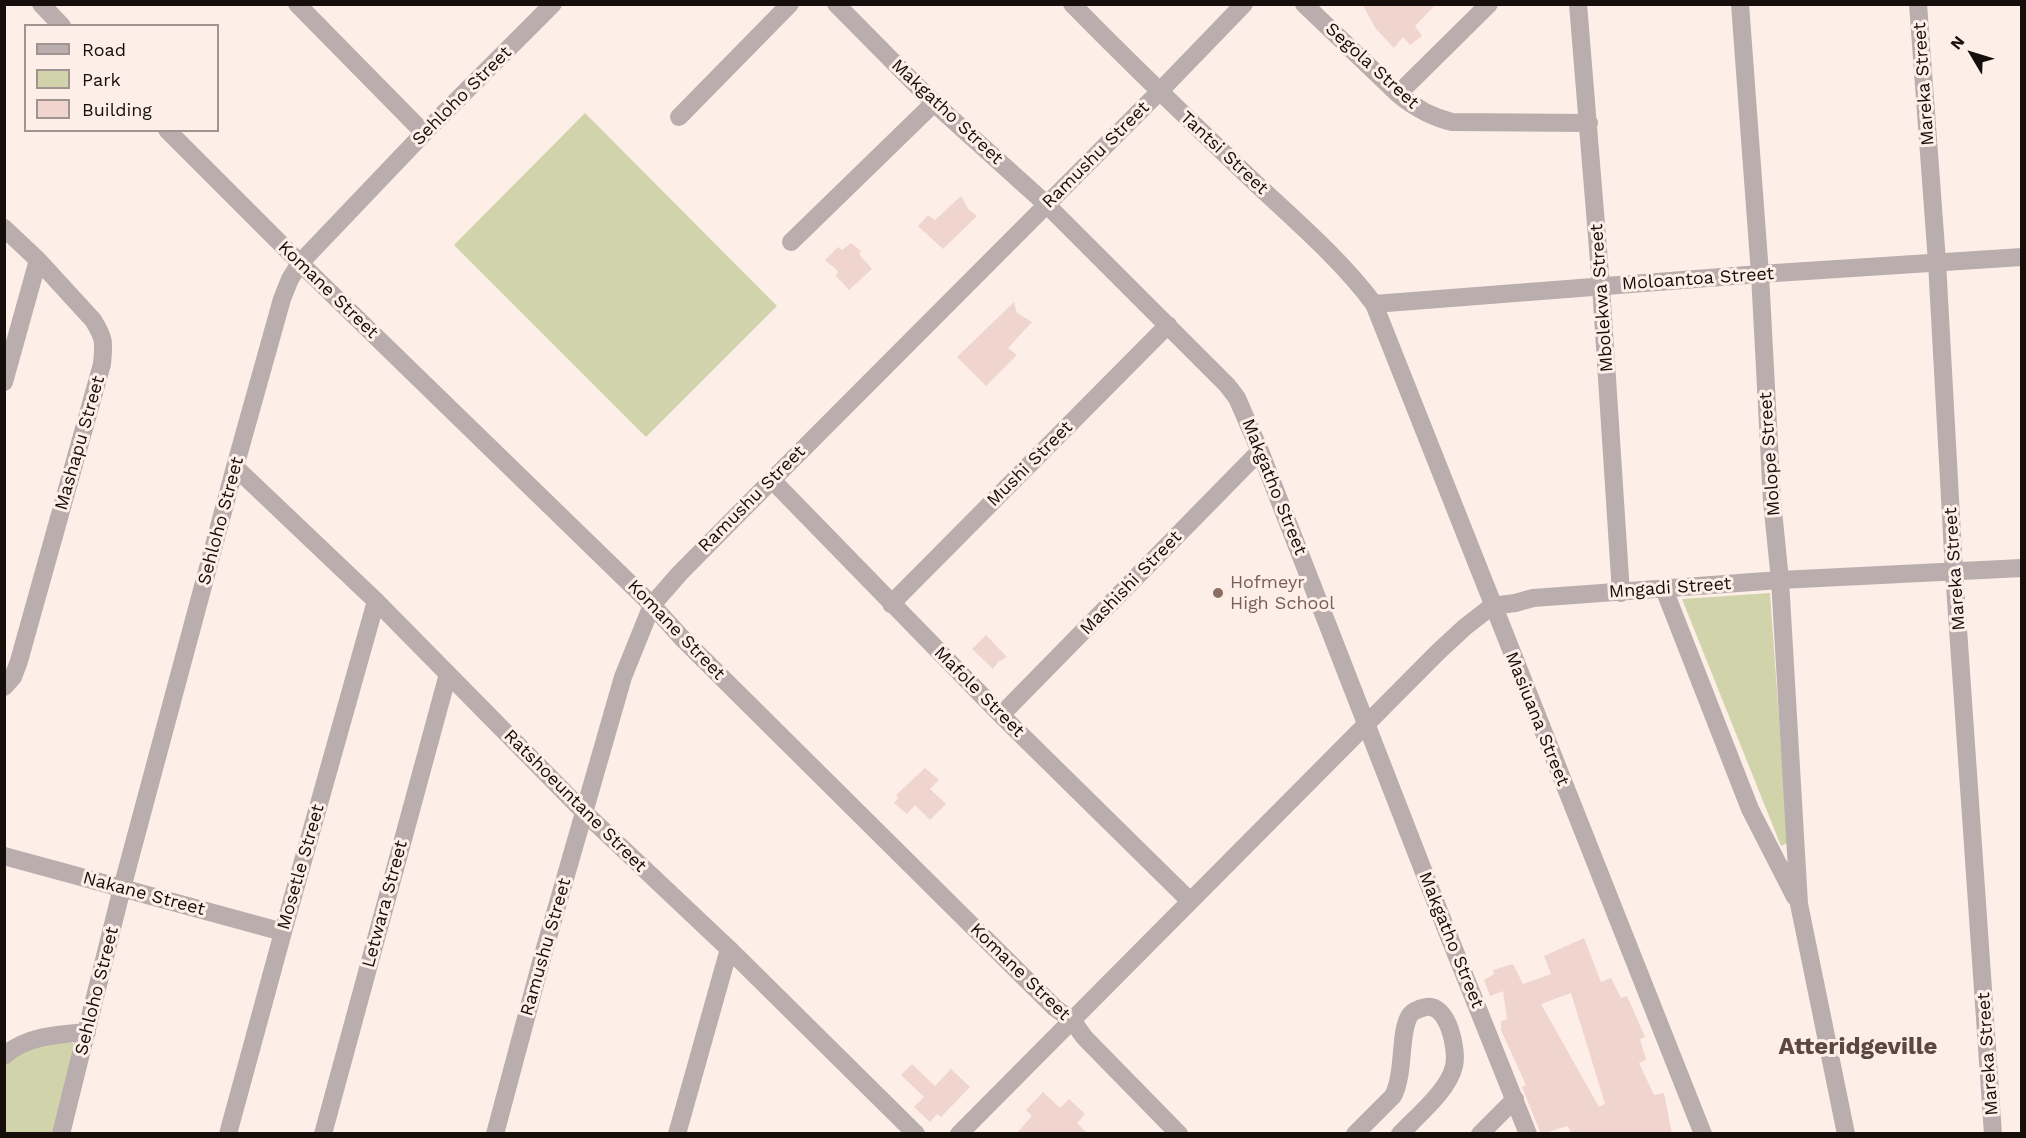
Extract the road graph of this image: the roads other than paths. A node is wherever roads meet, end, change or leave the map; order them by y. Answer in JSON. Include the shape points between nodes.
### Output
{"nodes":[{"id":1,"x":41,"y":4,"type":"edge"},
{"id":2,"x":297,"y":4,"type":"edge"},
{"id":3,"x":553,"y":4,"type":"edge"},
{"id":4,"x":790,"y":4,"type":"edge"},
{"id":5,"x":836,"y":4,"type":"edge"},
{"id":6,"x":1072,"y":4,"type":"edge"},
{"id":7,"x":1244,"y":4,"type":"edge"},
{"id":8,"x":1304,"y":4,"type":"edge"},
{"id":9,"x":1489,"y":4,"type":"edge"},
{"id":10,"x":1578,"y":4,"type":"edge"},
{"id":11,"x":1740,"y":4,"type":"edge"},
{"id":12,"x":1918,"y":4,"type":"edge"},
{"id":13,"x":60,"y":24,"type":"edge"},
{"id":14,"x":1159,"y":92,"type":"junction"},
{"id":15,"x":1398,"y":94,"type":"junction"},
{"id":16,"x":934,"y":103,"type":"junction"},
{"id":17,"x":679,"y":117,"type":"dead end"},
{"id":18,"x":1589,"y":123,"type":"junction"},
{"id":19,"x":169,"y":132,"type":"edge"},
{"id":20,"x":424,"y":134,"type":"junction"},
{"id":21,"x":1046,"y":204,"type":"junction"},
{"id":22,"x":4,"y":228,"type":"edge"},
{"id":23,"x":791,"y":242,"type":"dead end"},
{"id":24,"x":2022,"y":257,"type":"edge"},
{"id":25,"x":38,"y":260,"type":"junction"},
{"id":26,"x":1937,"y":262,"type":"junction"},
{"id":27,"x":300,"y":263,"type":"junction"},
{"id":28,"x":1760,"y":274,"type":"junction"},
{"id":29,"x":1601,"y":286,"type":"junction"},
{"id":30,"x":1374,"y":304,"type":"junction"},
{"id":31,"x":1168,"y":325,"type":"junction"},
{"id":32,"x":4,"y":382,"type":"edge"},
{"id":33,"x":1260,"y":451,"type":"junction"},
{"id":34,"x":235,"y":467,"type":"junction"},
{"id":35,"x":772,"y":480,"type":"junction"},
{"id":36,"x":2022,"y":568,"type":"edge"},
{"id":37,"x":1954,"y":572,"type":"junction"},
{"id":38,"x":1780,"y":580,"type":"junction"},
{"id":39,"x":1664,"y":589,"type":"junction"},
{"id":40,"x":1621,"y":593,"type":"junction"},
{"id":41,"x":376,"y":601,"type":"junction"},
{"id":42,"x":891,"y":604,"type":"junction"},
{"id":43,"x":652,"y":605,"type":"junction"},
{"id":44,"x":1492,"y":606,"type":"junction"},
{"id":45,"x":448,"y":674,"type":"junction"},
{"id":46,"x":4,"y":687,"type":"edge"},
{"id":47,"x":1001,"y":715,"type":"junction"},
{"id":48,"x":1366,"y":724,"type":"junction"},
{"id":49,"x":585,"y":813,"type":"junction"},
{"id":50,"x":4,"y":856,"type":"edge"},
{"id":51,"x":122,"y":888,"type":"junction"},
{"id":52,"x":1190,"y":901,"type":"junction"},
{"id":53,"x":1799,"y":904,"type":"junction"},
{"id":54,"x":283,"y":932,"type":"junction"},
{"id":55,"x":729,"y":949,"type":"junction"},
{"id":56,"x":1072,"y":1020,"type":"junction"},
{"id":57,"x":87,"y":1032,"type":"junction"},
{"id":58,"x":4,"y":1056,"type":"edge"},
{"id":59,"x":1515,"y":1099,"type":"junction"},
{"id":60,"x":683,"y":1130,"type":"edge"},
{"id":61,"x":61,"y":1134,"type":"edge"},
{"id":62,"x":228,"y":1134,"type":"edge"},
{"id":63,"x":323,"y":1134,"type":"edge"},
{"id":64,"x":495,"y":1134,"type":"edge"},
{"id":65,"x":916,"y":1134,"type":"edge"},
{"id":66,"x":959,"y":1134,"type":"edge"},
{"id":67,"x":1179,"y":1134,"type":"edge"},
{"id":68,"x":1355,"y":1134,"type":"edge"},
{"id":69,"x":1400,"y":1134,"type":"edge"},
{"id":70,"x":1480,"y":1134,"type":"edge"},
{"id":71,"x":1528,"y":1134,"type":"edge"},
{"id":72,"x":1703,"y":1134,"type":"edge"},
{"id":73,"x":1846,"y":1134,"type":"edge"},
{"id":74,"x":1993,"y":1134,"type":"edge"}],
"edges":[{"from":1,"to":13,"type":"street"},
{"from":2,"to":20,"type":"street"},
{"from":3,"to":20,"type":"street","name":"Sehloho Street"},
{"from":4,"to":17,"type":"street"},
{"from":5,"to":16,"type":"street","name":"Makgatho Street"},
{"from":6,"to":14,"type":"street","name":"Tantsi Street"},
{"from":7,"to":14,"type":"street","name":"Ramushu Street"},
{"from":8,"to":15,"type":"street","name":"Segola Street"},
{"from":9,"to":15,"type":"street"},
{"from":10,"to":18,"type":"street","name":"Mbolekwa Street"},
{"from":11,"to":28,"type":"street","name":"Molope Street"},
{"from":12,"to":26,"type":"street","name":"Mareka Street"},
{"from":14,"to":21,"type":"street","name":"Ramushu Street"},
{"from":14,"to":30,"type":"street","name":"Tantsi Street","via":[[1329,255]]},
{"from":15,"to":18,"type":"street","name":"Segola Street","via":[[1433,117],[1452,122]]},
{"from":16,"to":21,"type":"street","name":"Makgatho Street"},
{"from":16,"to":23,"type":"street"},
{"from":18,"to":29,"type":"street","name":"Mbolekwa Street"},
{"from":19,"to":27,"type":"street","name":"Komane Street"},
{"from":20,"to":27,"type":"street","name":"Sehloho Street"},
{"from":21,"to":31,"type":"street","name":"Makgatho Street"},
{"from":21,"to":35,"type":"street","name":"Ramushu Street"},
{"from":22,"to":25,"type":"street","name":"Mashapu Street"},
{"from":24,"to":26,"type":"street","name":"Moloantoa Street"},
{"from":25,"to":32,"type":"street"},
{"from":25,"to":46,"type":"street","name":"Mashapu Street","via":[[93,320],[104,343],[102,364],[19,661]]},
{"from":26,"to":28,"type":"street","name":"Moloantoa Street"},
{"from":26,"to":37,"type":"street","name":"Mareka Street"},
{"from":27,"to":34,"type":"street","name":"Sehloho Street","via":[[282,299]]},
{"from":27,"to":43,"type":"street","name":"Komane Street"},
{"from":28,"to":29,"type":"street","name":"Moloantoa Street"},
{"from":28,"to":38,"type":"street","name":"Molope Street"},
{"from":29,"to":30,"type":"street","name":"Moloantoa Street"},
{"from":29,"to":40,"type":"street","name":"Mbolekwa Street"},
{"from":30,"to":44,"type":"street","name":"Masiuana Street"},
{"from":31,"to":33,"type":"street","name":"Makgatho Street","via":[[1237,398]]},
{"from":31,"to":42,"type":"street","name":"Mushi Street"},
{"from":33,"to":47,"type":"street","name":"Mashishi Street"},
{"from":33,"to":48,"type":"street","name":"Makgatho Street"},
{"from":34,"to":41,"type":"street","name":"Ratshoeuntane Street"},
{"from":34,"to":51,"type":"street","name":"Sehloho Street"},
{"from":35,"to":42,"type":"street","name":"Mafole Street"},
{"from":35,"to":43,"type":"street","name":"Ramushu Street"},
{"from":36,"to":37,"type":"street","name":"Mngadi Street"},
{"from":37,"to":38,"type":"street","name":"Mngadi Street"},
{"from":37,"to":74,"type":"street","name":"Mareka Street"},
{"from":38,"to":39,"type":"street","name":"Mngadi Street"},
{"from":38,"to":53,"type":"street","name":"Molope Street"},
{"from":39,"to":40,"type":"street","name":"Mngadi Street"},
{"from":39,"to":53,"type":"street","name":"Molope Street","via":[[1750,809]]},
{"from":40,"to":44,"type":"street","name":"Mngadi Street","via":[[1533,597]]},
{"from":41,"to":45,"type":"street","name":"Ratshoeuntane Street"},
{"from":41,"to":54,"type":"street","name":"Mosetle Street"},
{"from":42,"to":47,"type":"street","name":"Mafole Street"},
{"from":43,"to":49,"type":"street","name":"Ramushu Street","via":[[623,677]]},
{"from":43,"to":56,"type":"street","name":"Komane Street","via":[[1055,1008]]},
{"from":44,"to":48,"type":"street","name":"Mngadi Street","via":[[1438,652]]},
{"from":44,"to":72,"type":"street","name":"Masiuana Street"},
{"from":45,"to":49,"type":"street","name":"Ratshoeuntane Street"},
{"from":45,"to":63,"type":"street","name":"Letwara Street"},
{"from":47,"to":52,"type":"street","name":"Mafole Street"},
{"from":48,"to":52,"type":"street","name":"Mngadi Street"},
{"from":48,"to":59,"type":"street","name":"Makgatho Street"},
{"from":49,"to":55,"type":"street","name":"Ratshoeuntane Street"},
{"from":49,"to":64,"type":"street","name":"Ramushu Street"},
{"from":50,"to":51,"type":"street","name":"Nakane Street"},
{"from":51,"to":54,"type":"street","name":"Nakane Street"},
{"from":51,"to":57,"type":"street","name":"Sehloho Street"},
{"from":52,"to":56,"type":"street","name":"Mngadi Street"},
{"from":53,"to":73,"type":"street","name":"Molope Street"},
{"from":54,"to":62,"type":"street","name":"Mosetle Street"},
{"from":55,"to":60,"type":"street"},
{"from":55,"to":65,"type":"street","name":"Ratshoeuntane Street"},
{"from":56,"to":66,"type":"street","name":"Mngadi Street"},
{"from":56,"to":67,"type":"street","name":"Komane Street"},
{"from":57,"to":58,"type":"street","via":[[30,1041]]},
{"from":57,"to":61,"type":"street","name":"Sehloho Street"},
{"from":59,"to":70,"type":"street"},
{"from":59,"to":71,"type":"street","name":"Makgatho Street"},
{"from":68,"to":69,"type":"street","via":[[1396,1090],[1410,1014],[1431,1006],[1446,1020],[1454,1043],[1455,1065],[1434,1099]]}]}
